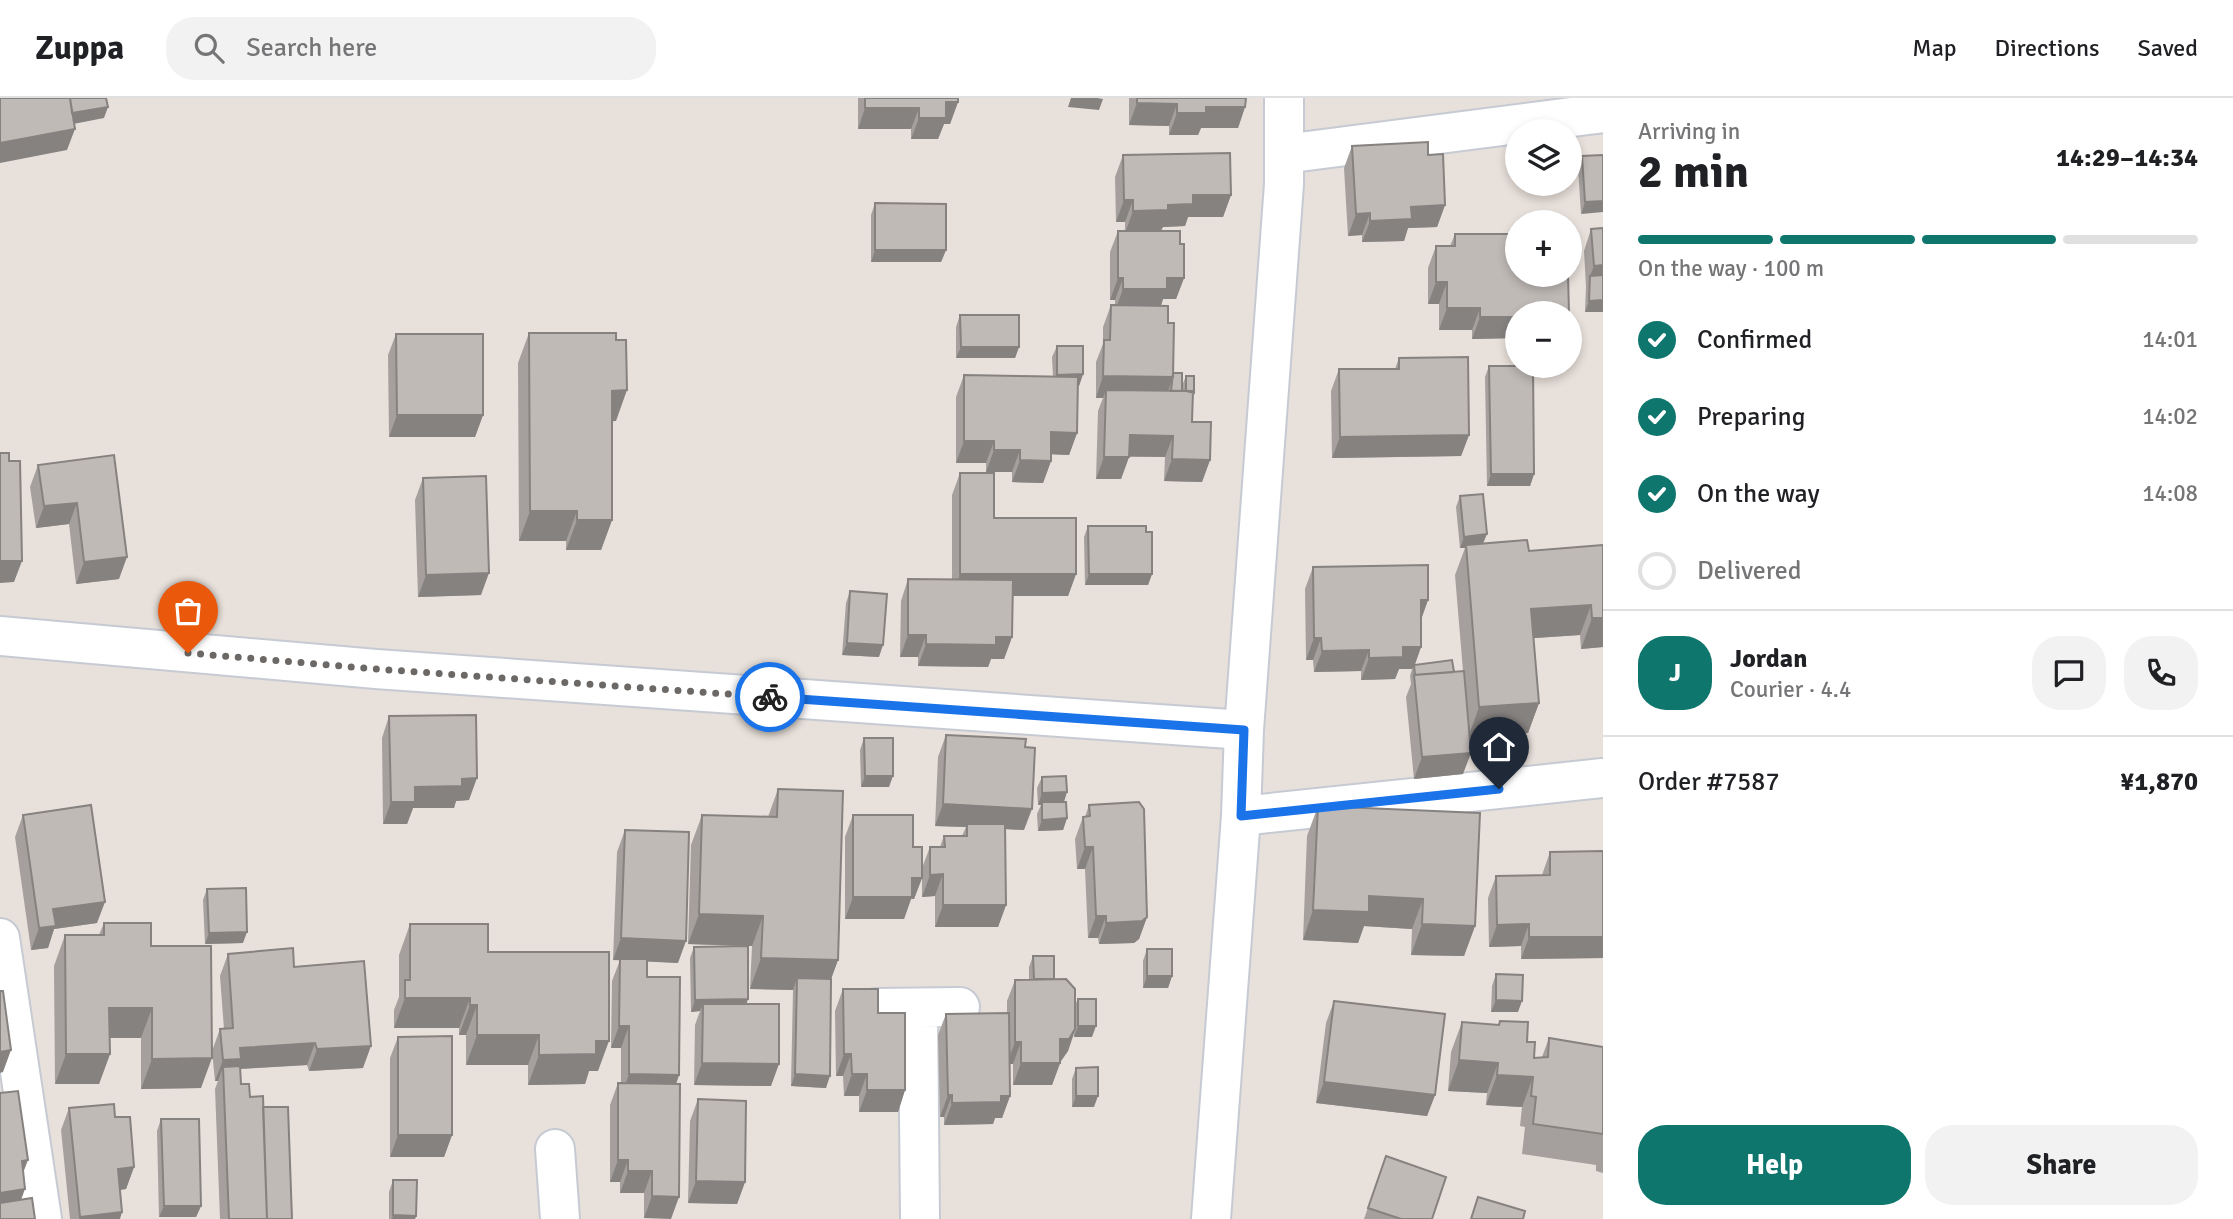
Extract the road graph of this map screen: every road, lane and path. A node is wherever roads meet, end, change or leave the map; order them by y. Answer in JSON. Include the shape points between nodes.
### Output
{"nodes":[{"id":1,"x":1284,"y":98,"type":"edge"},
{"id":2,"x":1603,"y":113,"type":"edge"},
{"id":3,"x":1284,"y":154,"type":"junction"},
{"id":4,"x":0,"y":636,"type":"edge"},
{"id":5,"x":1244,"y":730,"type":"junction"},
{"id":6,"x":1603,"y":778,"type":"edge"},
{"id":7,"x":1241,"y":816,"type":"junction"},
{"id":8,"x":0,"y":938,"type":"edge"},
{"id":9,"x":960,"y":1007,"type":"dead end"},
{"id":10,"x":876,"y":1008,"type":"edge"},
{"id":11,"x":918,"y":1008,"type":"junction"},
{"id":12,"x":555,"y":1149,"type":"dead end"},
{"id":13,"x":42,"y":1219,"type":"edge"},
{"id":14,"x":561,"y":1219,"type":"edge"},
{"id":15,"x":920,"y":1219,"type":"edge"},
{"id":16,"x":1211,"y":1219,"type":"edge"}],
"edges":[{"from":1,"to":3,"type":"street"},
{"from":2,"to":3,"type":"street"},
{"from":3,"to":5,"type":"street"},
{"from":4,"to":5,"type":"street","via":[[389,670]]},
{"from":5,"to":7,"type":"street"},
{"from":6,"to":7,"type":"street"},
{"from":7,"to":16,"type":"street"},
{"from":8,"to":13,"type":"street"},
{"from":9,"to":11,"type":"street"},
{"from":10,"to":11,"type":"street"},
{"from":11,"to":15,"type":"street"},
{"from":12,"to":14,"type":"street"}]}
